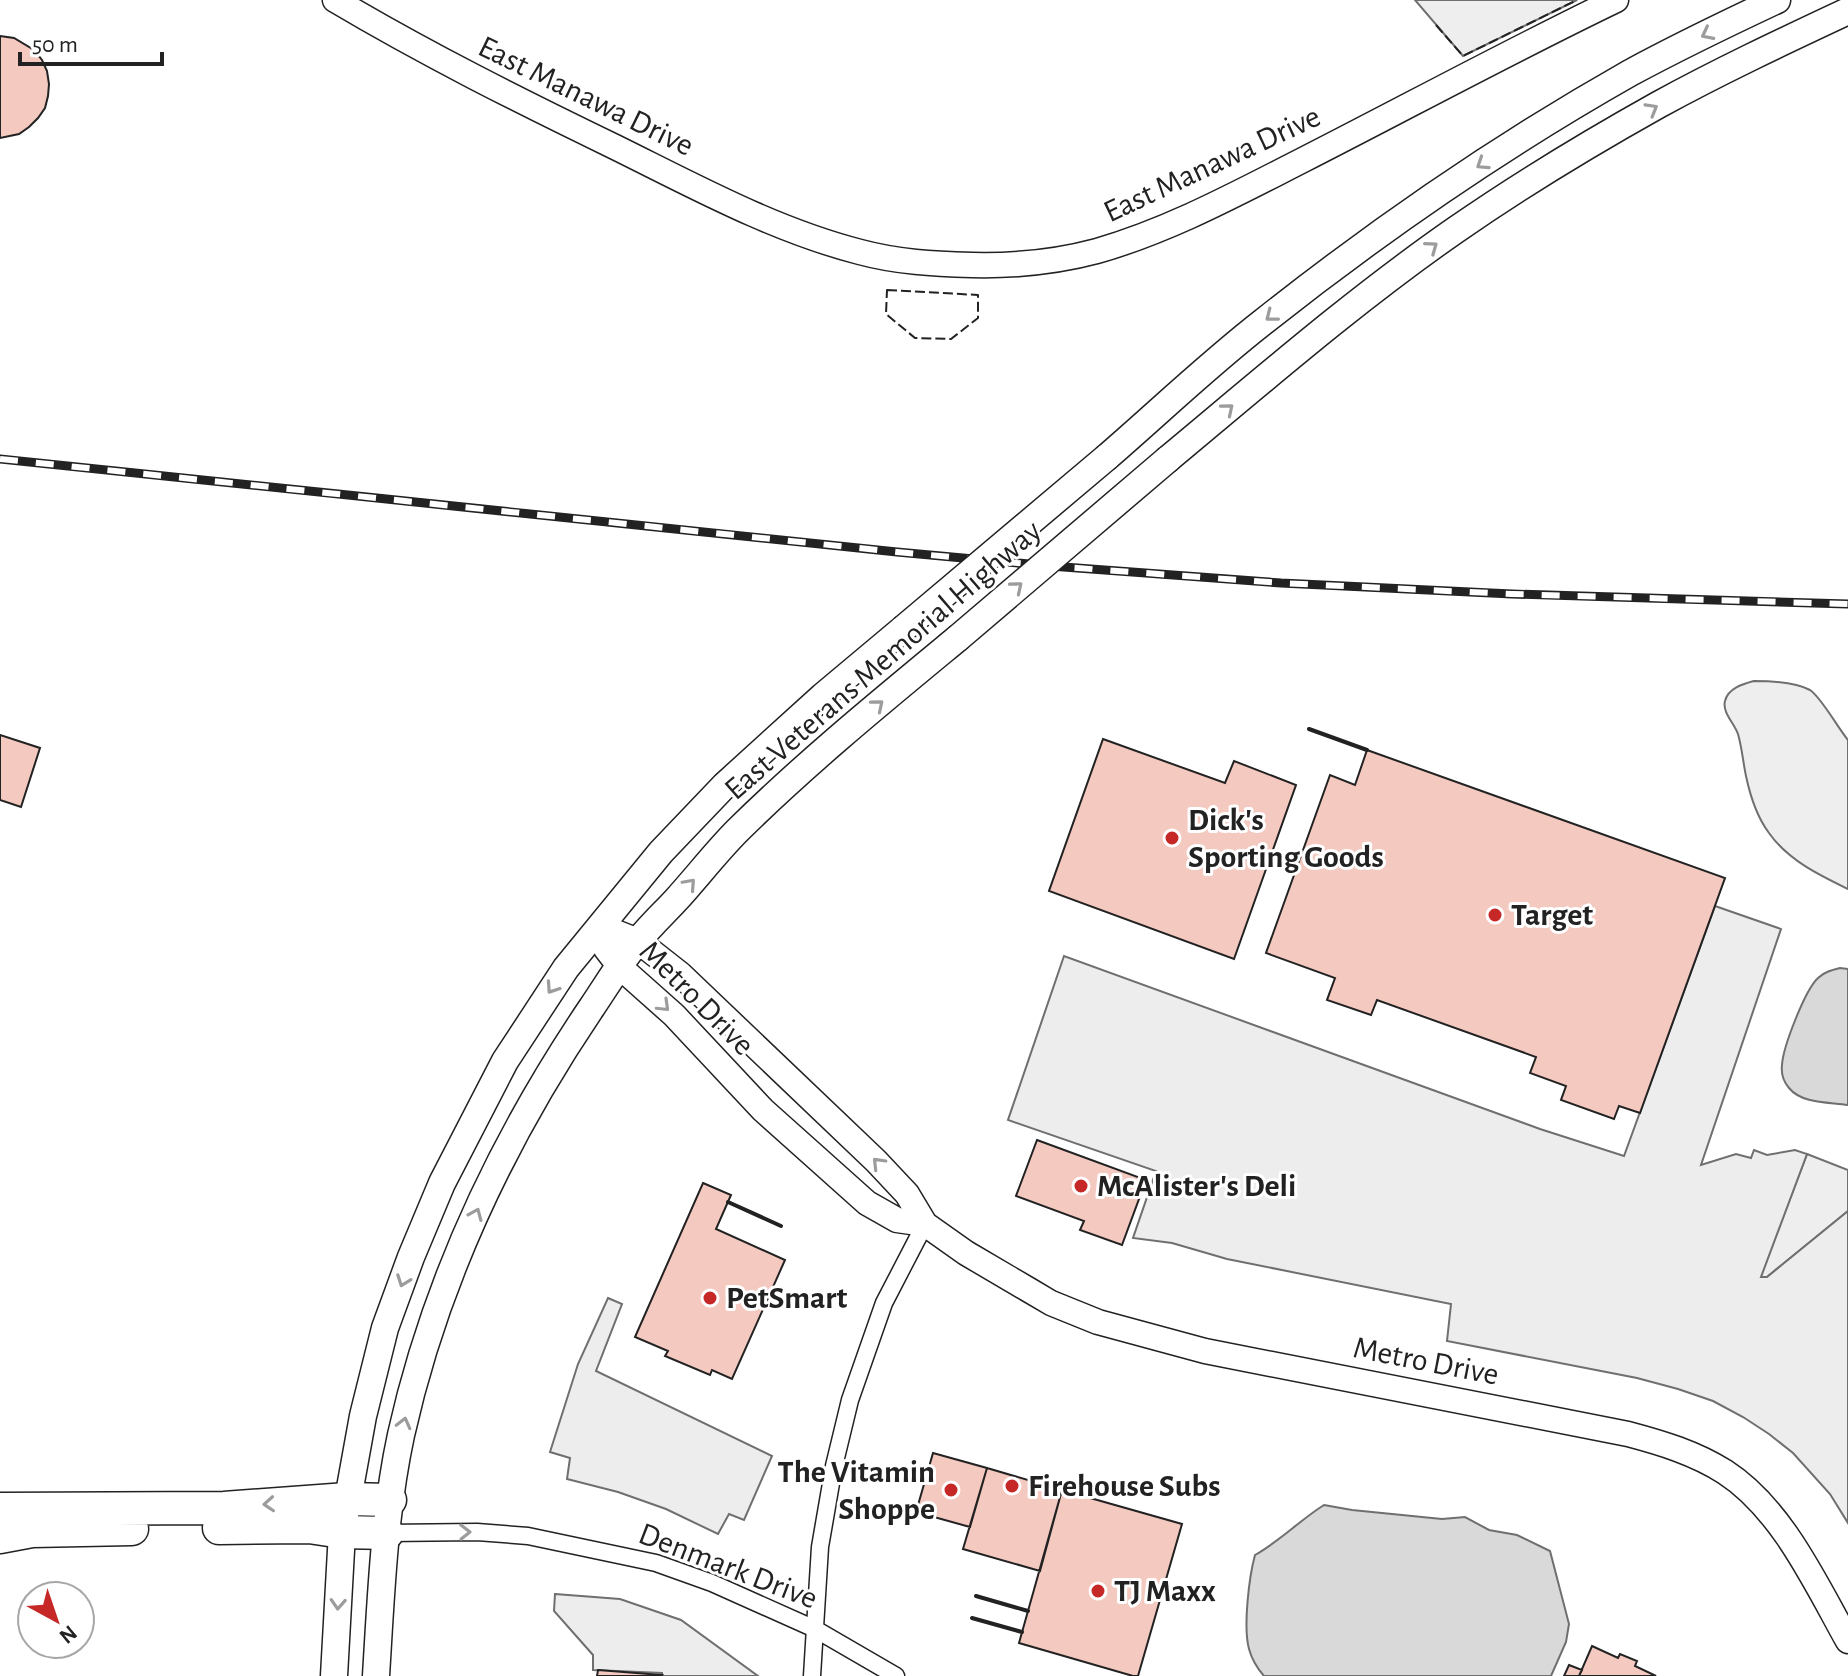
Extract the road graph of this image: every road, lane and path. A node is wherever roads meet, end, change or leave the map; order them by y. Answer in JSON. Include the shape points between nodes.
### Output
{"nodes":[{"id":1,"x":335,"y":0,"type":"edge"},
{"id":2,"x":1616,"y":0,"type":"edge"},
{"id":3,"x":1777,"y":0,"type":"edge"},
{"id":4,"x":1848,"y":11,"type":"edge"},
{"id":5,"x":600,"y":926,"type":"junction"},
{"id":6,"x":638,"y":941,"type":"junction"},
{"id":7,"x":620,"y":967,"type":"junction"},
{"id":8,"x":925,"y":1224,"type":"junction"},
{"id":9,"x":347,"y":1499,"type":"junction"},
{"id":10,"x":390,"y":1500,"type":"junction"},
{"id":11,"x":0,"y":1509,"type":"edge"},
{"id":12,"x":342,"y":1532,"type":"junction"},
{"id":13,"x":387,"y":1533,"type":"junction"},
{"id":14,"x":0,"y":1537,"type":"edge"},
{"id":15,"x":815,"y":1629,"type":"junction"},
{"id":16,"x":1848,"y":1641,"type":"edge"},
{"id":17,"x":334,"y":1676,"type":"edge"},
{"id":18,"x":376,"y":1676,"type":"edge"},
{"id":19,"x":812,"y":1676,"type":"edge"},
{"id":20,"x":896,"y":1676,"type":"edge"}],
"edges":[{"from":1,"to":2,"type":"street","name":"East Manawa Drive","via":[[518,100],[782,226],[861,253],[936,265],[1072,257],[1167,227]]},
{"from":3,"to":5,"type":"main road","name":"East Veterans Memorial Highway","one_way":true,"bridge":true,"via":[[1631,73],[1535,129],[1434,194],[1260,324],[725,785]]},
{"from":6,"to":4,"type":"main road","name":"East Veterans Memorial Highway","one_way":true,"bridge":true,"via":[[807,765],[1376,287],[1562,161],[1659,104]]},
{"from":5,"to":6,"type":"street","name":"Metro Drive"},
{"from":5,"to":7,"type":"street","name":"Metro Drive","via":[[606,949]]},
{"from":5,"to":9,"type":"main road","name":"East Veterans Memorial Highway","one_way":true,"via":[[505,1061],[442,1183],[385,1328]]},
{"from":6,"to":7,"type":"main road","name":"East Veterans Memorial Highway"},
{"from":8,"to":6,"type":"street","name":"Metro Drive","one_way":true,"via":[[907,1194],[876,1161],[680,974]]},
{"from":7,"to":8,"type":"street","name":"Metro Drive","one_way":true,"via":[[763,1110],[867,1203],[897,1220]]},
{"from":10,"to":7,"type":"main road","name":"East Veterans Memorial Highway","one_way":true,"via":[[420,1360],[451,1271],[511,1141]]},
{"from":8,"to":15,"type":"street","via":[[884,1303],[850,1400],[820,1547]]},
{"from":8,"to":16,"type":"street","name":"Metro Drive","via":[[1051,1303],[1123,1330],[1205,1351],[1628,1434],[1684,1451],[1728,1474],[1761,1503],[1796,1551]]},
{"from":9,"to":10,"type":"highway"},
{"from":9,"to":11,"type":"highway","one_way":true,"via":[[224,1508]]},
{"from":9,"to":12,"type":"main road","name":"East Veterans Memorial Highway"},
{"from":10,"to":13,"type":"main road","name":"East Veterans Memorial Highway"},
{"from":12,"to":13,"type":"highway"},
{"from":12,"to":14,"type":"highway","via":[[309,1527],[143,1529],[32,1531]]},
{"from":12,"to":17,"type":"main road","name":"East Veterans Memorial Highway","one_way":true},
{"from":13,"to":15,"type":"street","name":"Denmark Drive","one_way":true,"via":[[528,1536],[623,1554],[712,1583]]},
{"from":13,"to":18,"type":"main road","name":"East Veterans Memorial Highway"},
{"from":15,"to":19,"type":"street"},
{"from":15,"to":20,"type":"street","name":"Denmark Drive"}]}
